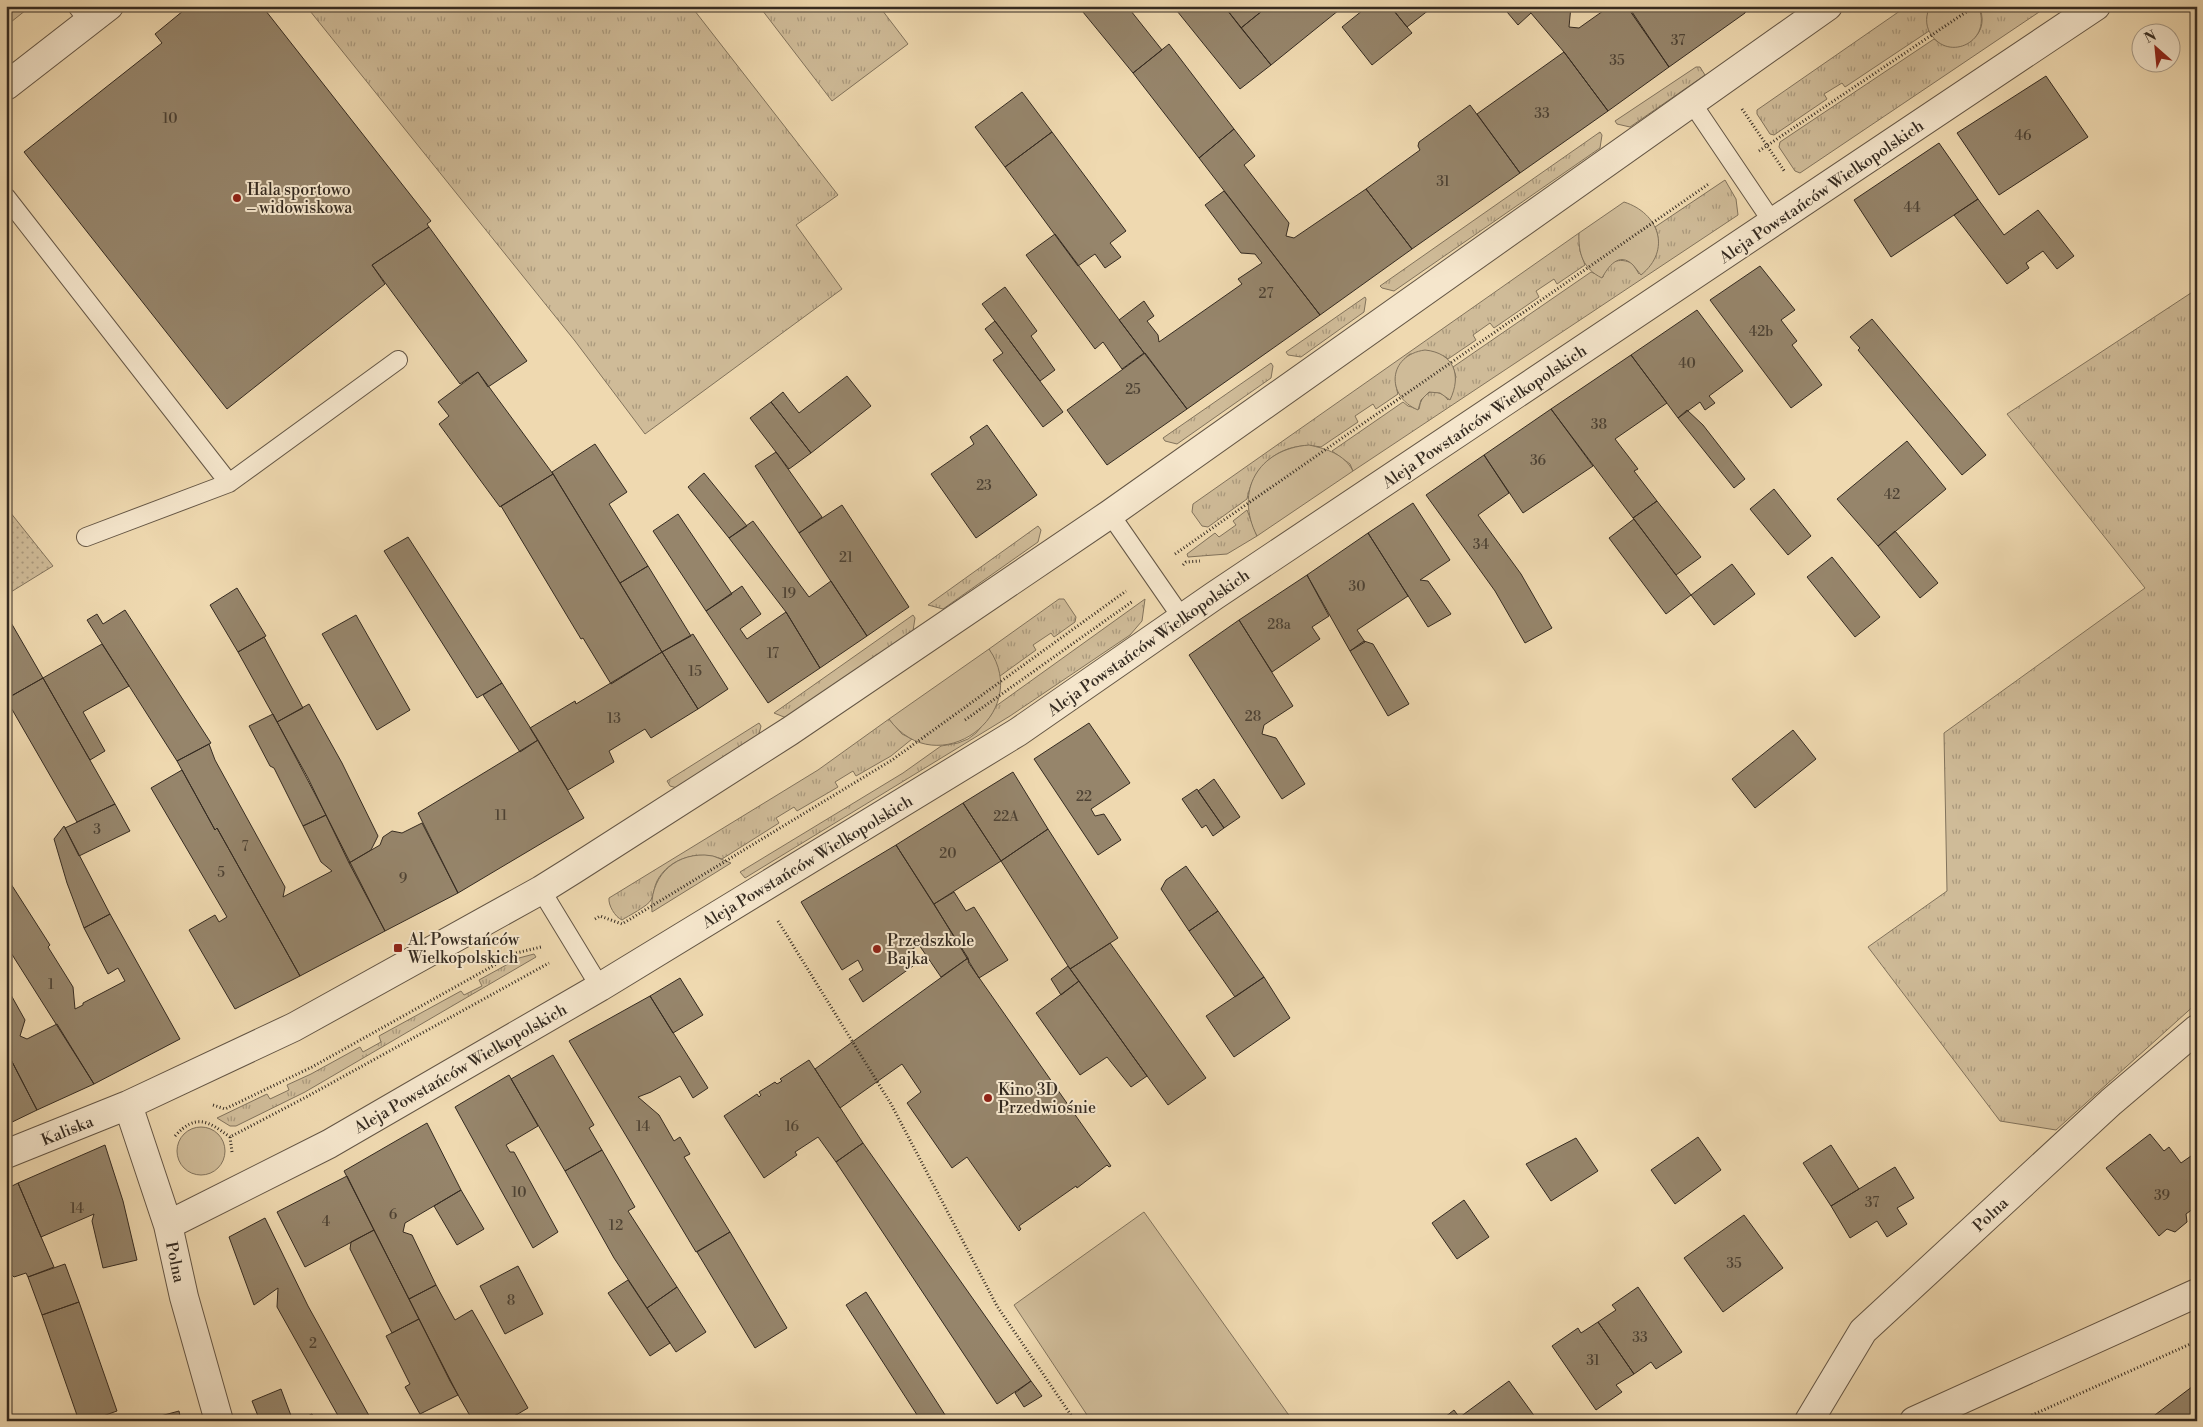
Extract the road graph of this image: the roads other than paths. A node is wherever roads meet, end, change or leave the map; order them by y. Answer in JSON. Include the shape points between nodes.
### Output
{"nodes":[{"id":1,"x":1828,"y":6,"type":"edge"},
{"id":2,"x":2096,"y":6,"type":"edge"},
{"id":3,"x":92,"y":11,"type":"edge"},
{"id":4,"x":6,"y":86,"type":"edge"},
{"id":5,"x":1692,"y":103,"type":"junction"},
{"id":6,"x":6,"y":198,"type":"edge"},
{"id":7,"x":1773,"y":223,"type":"junction"},
{"id":8,"x":398,"y":360,"type":"dead end"},
{"id":9,"x":229,"y":483,"type":"junction"},
{"id":10,"x":1110,"y":514,"type":"junction"},
{"id":11,"x":86,"y":537,"type":"dead end"},
{"id":12,"x":1182,"y":618,"type":"junction"},
{"id":13,"x":541,"y":890,"type":"junction"},
{"id":14,"x":600,"y":987,"type":"junction"},
{"id":15,"x":2197,"y":1028,"type":"edge"},
{"id":16,"x":128,"y":1105,"type":"junction"},
{"id":17,"x":6,"y":1154,"type":"edge"},
{"id":18,"x":168,"y":1225,"type":"junction"},
{"id":19,"x":2197,"y":1293,"type":"edge"},
{"id":20,"x":220,"y":1421,"type":"edge"},
{"id":21,"x":1809,"y":1421,"type":"edge"},
{"id":22,"x":1914,"y":1421,"type":"edge"}],
"edges":[{"from":1,"to":5,"type":"street"},
{"from":2,"to":7,"type":"street","name":"Aleja Powstańców Wielkopolskich"},
{"from":3,"to":4,"type":"street"},
{"from":5,"to":7,"type":"lane"},
{"from":5,"to":10,"type":"street"},
{"from":6,"to":9,"type":"lane"},
{"from":7,"to":12,"type":"street","name":"Aleja Powstańców Wielkopolskich"},
{"from":8,"to":9,"type":"lane"},
{"from":9,"to":11,"type":"lane"},
{"from":10,"to":12,"type":"lane"},
{"from":10,"to":13,"type":"street","via":[[790,731]]},
{"from":12,"to":14,"type":"street","name":"Aleja Powstańców Wielkopolskich","via":[[1018,732]]},
{"from":13,"to":14,"type":"lane"},
{"from":13,"to":16,"type":"street","via":[[294,1027]]},
{"from":14,"to":18,"type":"street","name":"Aleja Powstańców Wielkopolskich","via":[[329,1144]]},
{"from":15,"to":21,"type":"street","name":"Polna","via":[[2111,1102],[1863,1331]]},
{"from":16,"to":17,"type":"street","name":"Kaliska"},
{"from":16,"to":18,"type":"street","name":"Polna"},
{"from":18,"to":20,"type":"street","name":"Polna","via":[[184,1298]]},
{"from":19,"to":22,"type":"street"}]}
